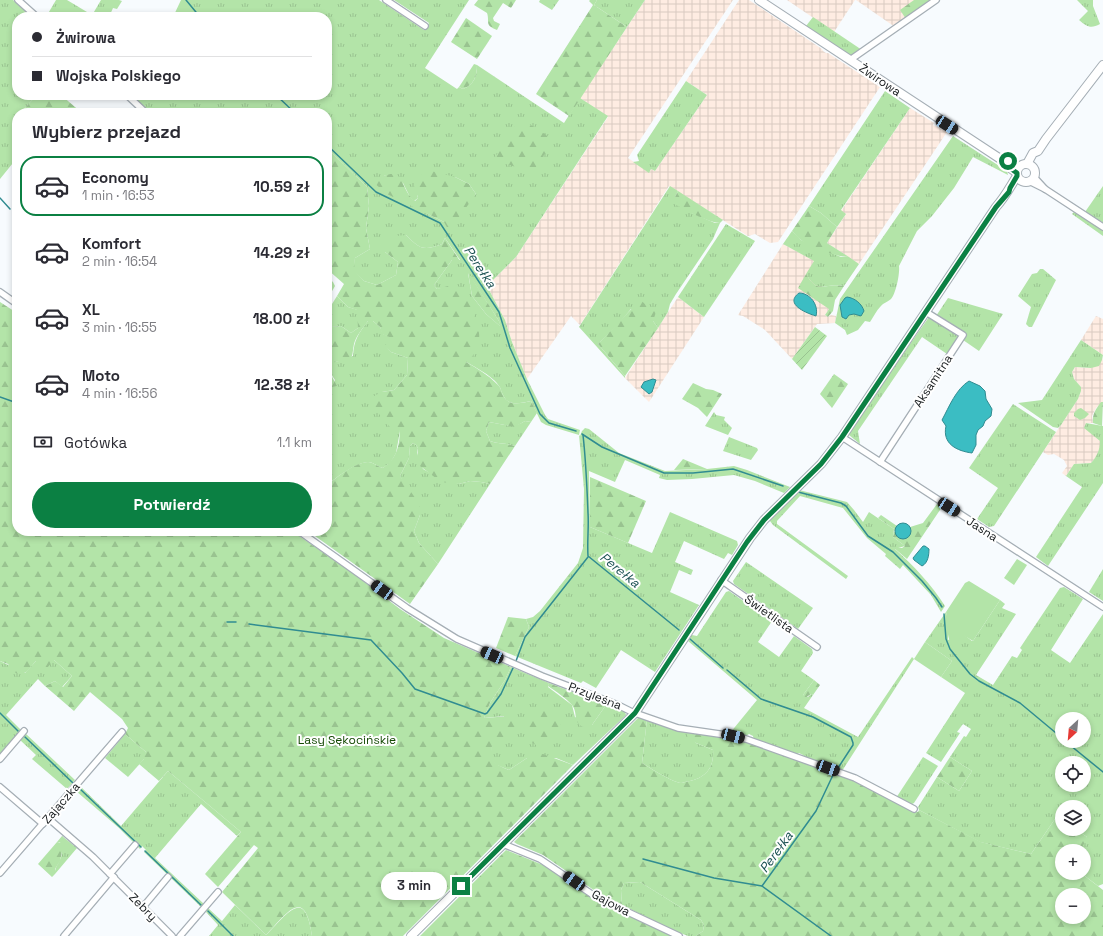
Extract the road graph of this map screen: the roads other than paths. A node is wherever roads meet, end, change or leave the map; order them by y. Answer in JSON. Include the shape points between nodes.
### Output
{"nodes":[{"id":1,"x":18,"y":0,"type":"edge"},
{"id":2,"x":386,"y":0,"type":"edge"},
{"id":3,"x":759,"y":0,"type":"edge"},
{"id":4,"x":936,"y":0,"type":"edge"},
{"id":5,"x":31,"y":12,"type":"edge"},
{"id":6,"x":425,"y":26,"type":"dead end"},
{"id":7,"x":850,"y":60,"type":"junction"},
{"id":8,"x":1103,"y":65,"type":"edge"},
{"id":9,"x":132,"y":100,"type":"edge"},
{"id":10,"x":141,"y":108,"type":"edge"},
{"id":11,"x":1025,"y":173,"type":"junction"},
{"id":12,"x":1103,"y":227,"type":"edge"},
{"id":13,"x":0,"y":292,"type":"edge"},
{"id":14,"x":12,"y":300,"type":"edge"},
{"id":15,"x":926,"y":312,"type":"junction"},
{"id":16,"x":842,"y":437,"type":"junction"},
{"id":17,"x":880,"y":462,"type":"junction"},
{"id":18,"x":306,"y":536,"type":"edge"},
{"id":19,"x":721,"y":580,"type":"junction"},
{"id":20,"x":1103,"y":607,"type":"edge"},
{"id":21,"x":817,"y":647,"type":"dead end"},
{"id":22,"x":635,"y":713,"type":"junction"},
{"id":23,"x":24,"y":731,"type":"dead end"},
{"id":24,"x":122,"y":732,"type":"dead end"},
{"id":25,"x":0,"y":759,"type":"edge"},
{"id":26,"x":0,"y":787,"type":"edge"},
{"id":27,"x":914,"y":809,"type":"dead end"},
{"id":28,"x":48,"y":818,"type":"junction"},
{"id":29,"x":43,"y":824,"type":"junction"},
{"id":30,"x":503,"y":844,"type":"junction"},
{"id":31,"x":135,"y":845,"type":"dead end"},
{"id":32,"x":1,"y":872,"type":"edge"},
{"id":33,"x":112,"y":876,"type":"junction"},
{"id":34,"x":168,"y":877,"type":"dead end"},
{"id":35,"x":218,"y":892,"type":"dead end"},
{"id":36,"x":143,"y":907,"type":"junction"},
{"id":37,"x":64,"y":936,"type":"edge"},
{"id":38,"x":172,"y":936,"type":"edge"},
{"id":39,"x":180,"y":936,"type":"edge"},
{"id":40,"x":411,"y":936,"type":"edge"},
{"id":41,"x":679,"y":936,"type":"edge"}],
"edges":[{"from":1,"to":5,"type":"street"},
{"from":2,"to":6,"type":"street"},
{"from":3,"to":7,"type":"street","name":"Żwirowa"},
{"from":4,"to":7,"type":"street"},
{"from":7,"to":11,"type":"street","name":"Żwirowa","via":[[1006,165]]},
{"from":8,"to":11,"type":"street","via":[[1046,139],[1038,151],[1038,156]]},
{"from":9,"to":10,"type":"street"},
{"from":11,"to":12,"type":"street"},
{"from":11,"to":15,"type":"street","via":[[996,207]]},
{"from":13,"to":14,"type":"street"},
{"from":15,"to":16,"type":"street"},
{"from":15,"to":17,"type":"street","name":"Aksamitna","via":[[963,336]]},
{"from":16,"to":17,"type":"street","name":"Jasna"},
{"from":16,"to":19,"type":"street","via":[[821,464],[764,520]]},
{"from":17,"to":20,"type":"street","name":"Jasna"},
{"from":18,"to":22,"type":"street","name":"Przyleśna","via":[[447,634]]},
{"from":19,"to":21,"type":"street","name":"Świetlista"},
{"from":19,"to":22,"type":"street"},
{"from":22,"to":27,"type":"street","name":"Przyleśna","via":[[682,729],[746,738],[855,778]]},
{"from":22,"to":30,"type":"street"},
{"from":23,"to":25,"type":"street"},
{"from":24,"to":28,"type":"street","name":"Zajączka"},
{"from":26,"to":29,"type":"street"},
{"from":28,"to":29,"type":"street","name":"Zajączka"},
{"from":28,"to":33,"type":"street","name":"Zebry"},
{"from":29,"to":32,"type":"street","name":"Zajączka"},
{"from":30,"to":40,"type":"street"},
{"from":30,"to":41,"type":"street","name":"Gajowa","via":[[540,859],[596,896]]},
{"from":31,"to":33,"type":"street"},
{"from":33,"to":36,"type":"street","name":"Zebry"},
{"from":33,"to":37,"type":"street"},
{"from":34,"to":36,"type":"street"},
{"from":35,"to":39,"type":"street"},
{"from":36,"to":38,"type":"street","name":"Zebry"}]}
